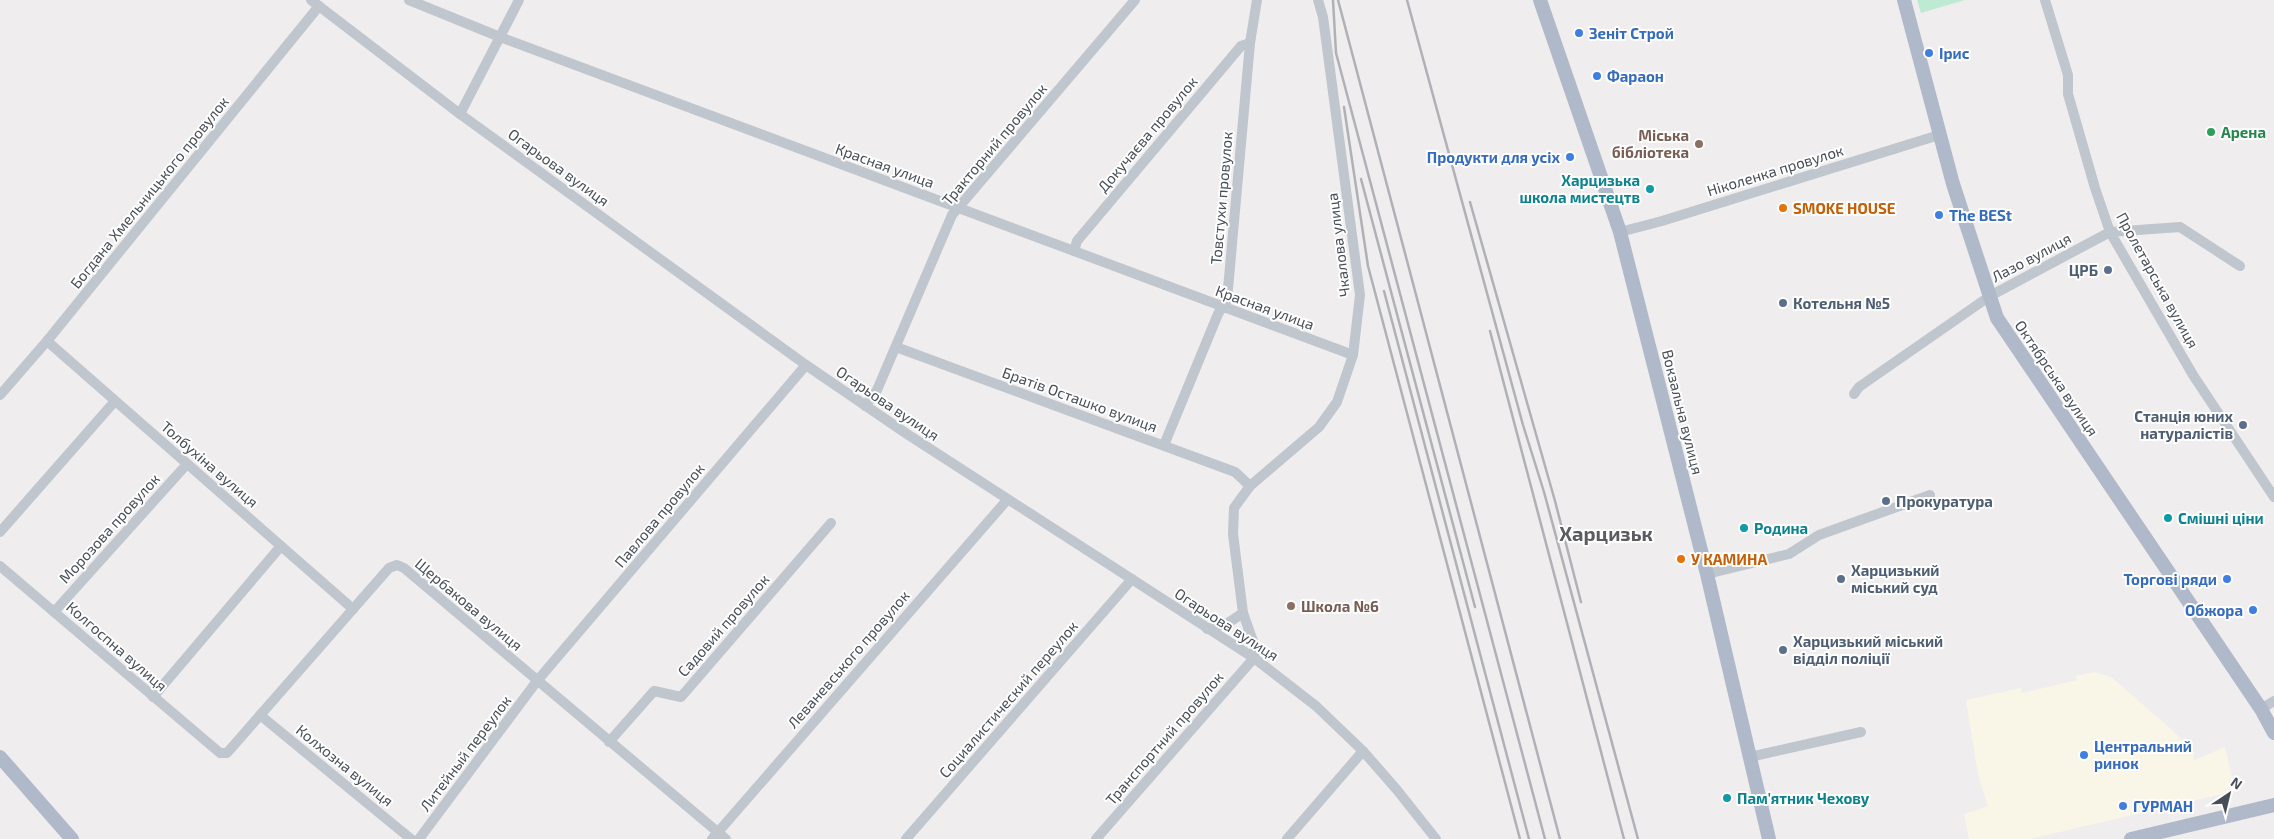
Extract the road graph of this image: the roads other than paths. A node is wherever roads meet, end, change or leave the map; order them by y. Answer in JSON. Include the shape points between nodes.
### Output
{"nodes":[{"id":1,"x":409,"y":0,"type":"edge"},
{"id":2,"x":519,"y":0,"type":"edge"},
{"id":3,"x":1135,"y":0,"type":"edge"},
{"id":4,"x":1257,"y":0,"type":"edge"},
{"id":5,"x":1318,"y":0,"type":"edge"},
{"id":6,"x":1540,"y":0,"type":"edge"},
{"id":7,"x":1904,"y":0,"type":"edge"},
{"id":8,"x":2045,"y":0,"type":"edge"},
{"id":9,"x":315,"y":3,"type":"edge"},
{"id":10,"x":500,"y":37,"type":"junction"},
{"id":11,"x":1250,"y":43,"type":"junction"},
{"id":12,"x":460,"y":114,"type":"junction"},
{"id":13,"x":1939,"y":136,"type":"junction"},
{"id":14,"x":958,"y":208,"type":"junction"},
{"id":15,"x":1620,"y":232,"type":"junction"},
{"id":16,"x":2110,"y":232,"type":"junction"},
{"id":17,"x":1074,"y":252,"type":"junction"},
{"id":18,"x":2240,"y":266,"type":"dead end"},
{"id":19,"x":1990,"y":296,"type":"junction"},
{"id":20,"x":1222,"y":307,"type":"junction"},
{"id":21,"x":47,"y":342,"type":"junction"},
{"id":22,"x":896,"y":347,"type":"junction"},
{"id":23,"x":1353,"y":356,"type":"junction"},
{"id":24,"x":806,"y":365,"type":"junction"},
{"id":25,"x":1854,"y":394,"type":"dead end"},
{"id":26,"x":0,"y":395,"type":"edge"},
{"id":27,"x":114,"y":401,"type":"junction"},
{"id":28,"x":865,"y":406,"type":"junction"},
{"id":29,"x":1164,"y":445,"type":"junction"},
{"id":30,"x":187,"y":464,"type":"junction"},
{"id":31,"x":1250,"y":486,"type":"junction"},
{"id":32,"x":1930,"y":495,"type":"dead end"},
{"id":33,"x":2274,"y":497,"type":"edge"},
{"id":34,"x":1008,"y":500,"type":"junction"},
{"id":35,"x":831,"y":523,"type":"dead end"},
{"id":36,"x":0,"y":532,"type":"edge"},
{"id":37,"x":281,"y":546,"type":"junction"},
{"id":38,"x":0,"y":566,"type":"edge"},
{"id":39,"x":1707,"y":574,"type":"junction"},
{"id":40,"x":1132,"y":579,"type":"junction"},
{"id":41,"x":353,"y":609,"type":"junction"},
{"id":42,"x":54,"y":612,"type":"junction"},
{"id":43,"x":1242,"y":613,"type":"junction"},
{"id":44,"x":1207,"y":629,"type":"junction"},
{"id":45,"x":1254,"y":658,"type":"junction"},
{"id":46,"x":536,"y":683,"type":"junction"},
{"id":47,"x":153,"y":697,"type":"junction"},
{"id":48,"x":2274,"y":701,"type":"edge"},
{"id":49,"x":2261,"y":709,"type":"junction"},
{"id":50,"x":260,"y":715,"type":"junction"},
{"id":51,"x":1861,"y":732,"type":"dead end"},
{"id":52,"x":2274,"y":733,"type":"edge"},
{"id":53,"x":609,"y":742,"type":"junction"},
{"id":54,"x":214,"y":750,"type":"joint"},
{"id":55,"x":1363,"y":751,"type":"junction"},
{"id":56,"x":0,"y":757,"type":"edge"},
{"id":57,"x":1750,"y":757,"type":"junction"},
{"id":58,"x":2274,"y":805,"type":"edge"},
{"id":59,"x":718,"y":837,"type":"edge"},
{"id":60,"x":72,"y":839,"type":"edge"},
{"id":61,"x":411,"y":839,"type":"edge"},
{"id":62,"x":419,"y":839,"type":"edge"},
{"id":63,"x":906,"y":839,"type":"edge"},
{"id":64,"x":1096,"y":839,"type":"edge"},
{"id":65,"x":1287,"y":839,"type":"edge"},
{"id":66,"x":1436,"y":839,"type":"edge"},
{"id":67,"x":1769,"y":839,"type":"edge"},
{"id":68,"x":2131,"y":839,"type":"edge"}],
"edges":[{"from":1,"to":10,"type":"street","name":"Красная улица"},
{"from":2,"to":10,"type":"street"},
{"from":3,"to":14,"type":"street","name":"Тракторний провулок"},
{"from":4,"to":11,"type":"street","name":"Товстухи провулок"},
{"from":5,"to":23,"type":"street","name":"Чкалова улица","via":[[1323,17],[1360,295]]},
{"from":6,"to":15,"type":"main road","name":"Вокзальна вулиця"},
{"from":7,"to":13,"type":"main road","name":"Октябрська вулиця"},
{"from":8,"to":16,"type":"street","name":"Пролетарська вулиця","via":[[2068,75],[2070,101]]},
{"from":9,"to":12,"type":"street","name":"Огарьова вулиця"},
{"from":9,"to":21,"type":"street","name":"Богдана Хмельницького провулок"},
{"from":10,"to":12,"type":"street"},
{"from":10,"to":14,"type":"street","name":"Красная улица"},
{"from":11,"to":17,"type":"street","name":"Докучаєва провулок","via":[[1241,46],[1077,241]]},
{"from":11,"to":20,"type":"street","name":"Товстухи провулок","via":[[1227,300]]},
{"from":12,"to":24,"type":"street","name":"Огарьова вулиця"},
{"from":13,"to":15,"type":"street","name":"Ніколенка провулок"},
{"from":13,"to":19,"type":"main road","name":"Октябрська вулиця"},
{"from":14,"to":17,"type":"street","name":"Красная улица"},
{"from":14,"to":22,"type":"street","name":"Тракторний провулок"},
{"from":15,"to":39,"type":"main road","name":"Вокзальна вулиця"},
{"from":16,"to":18,"type":"street","name":"Лазо вулиця","via":[[2180,227]]},
{"from":16,"to":19,"type":"street","name":"Лазо вулиця"},
{"from":16,"to":33,"type":"street","name":"Пролетарська вулиця","via":[[2193,375]]},
{"from":17,"to":20,"type":"street","name":"Красная улица"},
{"from":19,"to":25,"type":"street","name":"Лазо вулиця"},
{"from":19,"to":49,"type":"main road","name":"Октябрська вулиця","via":[[1997,318]]},
{"from":20,"to":23,"type":"street","name":"Красная улица"},
{"from":20,"to":29,"type":"street","name":"Товстухи провулок"},
{"from":21,"to":26,"type":"street","name":"Богдана Хмельницького провулок"},
{"from":21,"to":27,"type":"street","name":"Толбухіна вулиця"},
{"from":22,"to":28,"type":"street","name":"Тракторний провулок","via":[[877,390]]},
{"from":22,"to":29,"type":"street","name":"Братів Осташко вулиця"},
{"from":23,"to":31,"type":"street","name":"Чкалова улица","via":[[1336,402],[1319,427]]},
{"from":24,"to":28,"type":"street","name":"Огарьова вулиця"},
{"from":24,"to":46,"type":"street","name":"Павлова провулок"},
{"from":27,"to":30,"type":"street","name":"Толбухіна вулиця"},
{"from":27,"to":36,"type":"street"},
{"from":28,"to":34,"type":"street","name":"Огарьова вулиця"},
{"from":29,"to":31,"type":"street","name":"Братів Осташко вулиця","via":[[1235,472]]},
{"from":30,"to":37,"type":"street","name":"Толбухіна вулиця"},
{"from":30,"to":42,"type":"street","name":"Морозова провулок"},
{"from":31,"to":43,"type":"street","name":"Чкалова улица","via":[[1234,508],[1233,534]]},
{"from":32,"to":39,"type":"street","via":[[1819,535],[1789,554]]},
{"from":34,"to":40,"type":"street","name":"Огарьова вулиця"},
{"from":34,"to":59,"type":"street","name":"Леваневського провулок"},
{"from":35,"to":53,"type":"street","name":"Садовий провулок","via":[[681,697],[654,691]]},
{"from":37,"to":41,"type":"street","name":"Толбухіна вулиця"},
{"from":37,"to":47,"type":"street"},
{"from":38,"to":42,"type":"street","name":"Колгоспна вулиця"},
{"from":39,"to":57,"type":"main road","name":"Вокзальна вулиця"},
{"from":40,"to":44,"type":"street","name":"Огарьова вулиця"},
{"from":40,"to":63,"type":"street","name":"Социалистический переулок"},
{"from":41,"to":46,"type":"street","name":"Щербакова вулиця","via":[[389,568],[397,565]]},
{"from":41,"to":50,"type":"street","name":"Щербакова вулиця"},
{"from":42,"to":47,"type":"street","name":"Колгоспна вулиця"},
{"from":43,"to":44,"type":"street","via":[[1228,623]]},
{"from":43,"to":45,"type":"street","name":"Чкалова улица","via":[[1255,647]]},
{"from":44,"to":45,"type":"street","name":"Огарьова вулиця"},
{"from":45,"to":55,"type":"street","name":"Огарьова вулиця","via":[[1316,706]]},
{"from":45,"to":64,"type":"street","name":"Транспортний провулок"},
{"from":46,"to":53,"type":"street","name":"Щербакова вулиця"},
{"from":46,"to":62,"type":"street","name":"Литейный переулок"},
{"from":47,"to":54,"type":"street","name":"Колгоспна вулиця"},
{"from":48,"to":49,"type":"street"},
{"from":49,"to":52,"type":"main road","name":"Октябрська вулиця"},
{"from":50,"to":54,"type":"street","name":"Щербакова вулиця","via":[[227,752]]},
{"from":50,"to":61,"type":"street","name":"Колхозна вулиця"},
{"from":51,"to":57,"type":"street"},
{"from":53,"to":59,"type":"street","name":"Щербакова вулиця"},
{"from":55,"to":65,"type":"street"},
{"from":55,"to":66,"type":"street","name":"Огарьова вулиця"},
{"from":56,"to":60,"type":"main road"},
{"from":57,"to":67,"type":"main road","name":"Вокзальна вулиця"},
{"from":58,"to":68,"type":"main road"}]}
